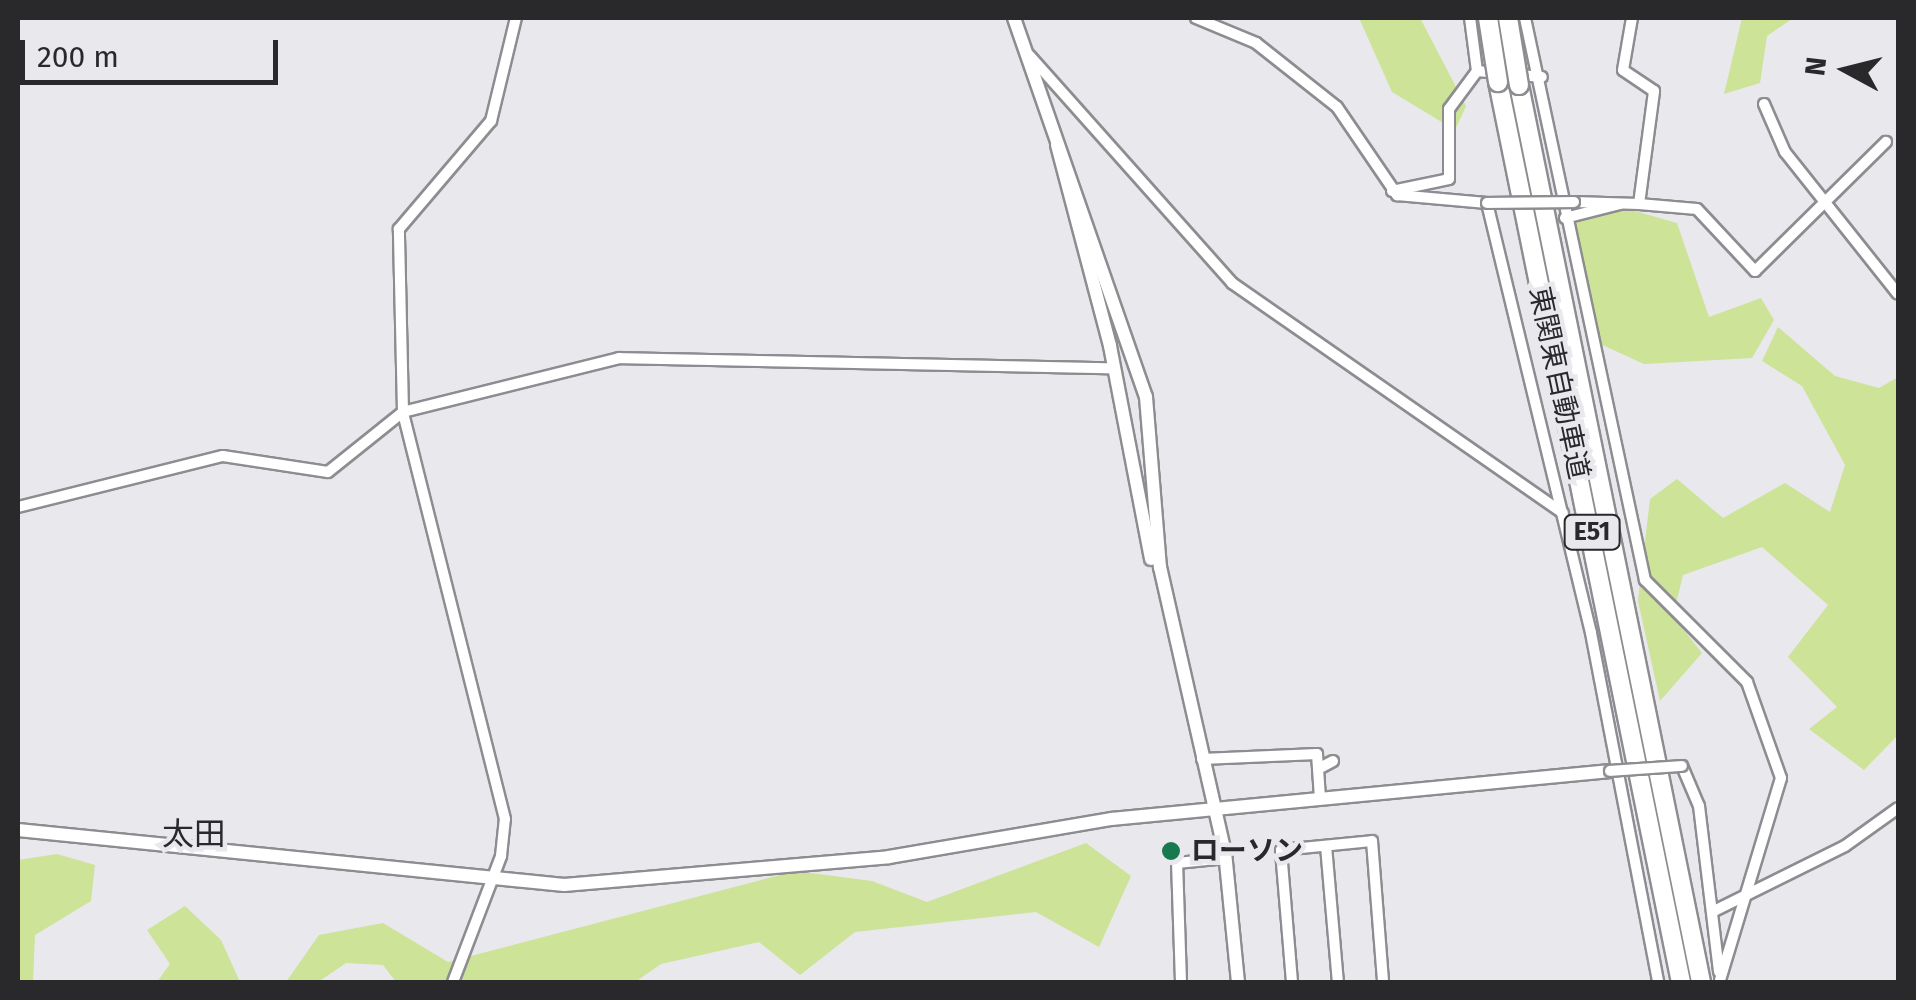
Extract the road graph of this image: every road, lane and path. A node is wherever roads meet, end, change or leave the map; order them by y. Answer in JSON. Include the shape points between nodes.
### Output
{"nodes":[{"id":1,"x":516,"y":18,"type":"edge"},
{"id":2,"x":1014,"y":18,"type":"edge"},
{"id":3,"x":1196,"y":18,"type":"edge"},
{"id":4,"x":1470,"y":18,"type":"edge"},
{"id":5,"x":1488,"y":18,"type":"edge"},
{"id":6,"x":1508,"y":18,"type":"edge"},
{"id":7,"x":1525,"y":18,"type":"edge"},
{"id":8,"x":1632,"y":18,"type":"edge"},
{"id":9,"x":1027,"y":54,"type":"junction"},
{"id":10,"x":1477,"y":71,"type":"junction"},
{"id":11,"x":1542,"y":77,"type":"junction"},
{"id":12,"x":1041,"y":84,"type":"junction"},
{"id":13,"x":1764,"y":104,"type":"dead end"},
{"id":14,"x":1886,"y":142,"type":"dead end"},
{"id":15,"x":1392,"y":191,"type":"junction"},
{"id":16,"x":1825,"y":199,"type":"junction"},
{"id":17,"x":1487,"y":203,"type":"junction"},
{"id":18,"x":1621,"y":204,"type":"junction"},
{"id":19,"x":1639,"y":204,"type":"junction"},
{"id":20,"x":1565,"y":218,"type":"junction"},
{"id":21,"x":1898,"y":294,"type":"edge"},
{"id":22,"x":1126,"y":334,"type":"junction"},
{"id":23,"x":1114,"y":368,"type":"junction"},
{"id":24,"x":1140,"y":377,"type":"junction"},
{"id":25,"x":404,"y":412,"type":"junction"},
{"id":26,"x":18,"y":507,"type":"edge"},
{"id":27,"x":1564,"y":513,"type":"junction"},
{"id":28,"x":1178,"y":653,"type":"junction"},
{"id":29,"x":1202,"y":759,"type":"junction"},
{"id":30,"x":1333,"y":761,"type":"dead end"},
{"id":31,"x":1318,"y":769,"type":"junction"},
{"id":32,"x":1610,"y":771,"type":"junction"},
{"id":33,"x":1320,"y":798,"type":"junction"},
{"id":34,"x":1214,"y":808,"type":"junction"},
{"id":35,"x":1898,"y":808,"type":"edge"},
{"id":36,"x":18,"y":830,"type":"edge"},
{"id":37,"x":1326,"y":846,"type":"junction"},
{"id":38,"x":1217,"y":859,"type":"dead end"},
{"id":39,"x":492,"y":881,"type":"junction"},
{"id":40,"x":1742,"y":900,"type":"junction"},
{"id":41,"x":1712,"y":912,"type":"junction"},
{"id":42,"x":453,"y":982,"type":"edge"},
{"id":43,"x":1182,"y":982,"type":"edge"},
{"id":44,"x":1238,"y":982,"type":"edge"},
{"id":45,"x":1292,"y":982,"type":"edge"},
{"id":46,"x":1338,"y":982,"type":"edge"},
{"id":47,"x":1383,"y":982,"type":"edge"},
{"id":48,"x":1658,"y":982,"type":"edge"},
{"id":49,"x":1681,"y":982,"type":"edge"},
{"id":50,"x":1714,"y":982,"type":"edge"}],
"edges":[{"from":1,"to":25,"type":"street","via":[[491,121],[399,229]]},
{"from":2,"to":9,"type":"street"},
{"from":3,"to":15,"type":"street","via":[[1256,43],[1337,107]]},
{"from":4,"to":10,"type":"street"},
{"from":5,"to":49,"type":"highway","name":"東関東自動車道","number":"E51","bridge":true},
{"from":6,"to":50,"type":"highway","name":"東関東自動車道","number":"E51","bridge":true},
{"from":7,"to":11,"type":"street"},
{"from":8,"to":19,"type":"street","via":[[1623,70],[1654,91]]},
{"from":9,"to":12,"type":"street"},
{"from":9,"to":27,"type":"street","via":[[1223,275]]},
{"from":10,"to":11,"type":"street"},
{"from":10,"to":15,"type":"street","via":[[1450,109],[1449,178]]},
{"from":11,"to":20,"type":"street"},
{"from":12,"to":22,"type":"street"},
{"from":12,"to":23,"type":"street"},
{"from":13,"to":16,"type":"street","via":[[1785,152]]},
{"from":14,"to":16,"type":"street"},
{"from":15,"to":17,"type":"street","via":[[1410,200]]},
{"from":16,"to":19,"type":"street","via":[[1755,271],[1697,209]]},
{"from":16,"to":21,"type":"street"},
{"from":17,"to":18,"type":"street","bridge":true},
{"from":17,"to":27,"type":"street"},
{"from":18,"to":19,"type":"street"},
{"from":18,"to":20,"type":"street"},
{"from":20,"to":40,"type":"street","via":[[1645,580],[1747,682],[1781,778]]},
{"from":22,"to":23,"type":"street"},
{"from":22,"to":24,"type":"street"},
{"from":23,"to":24,"type":"street"},
{"from":23,"to":25,"type":"street","via":[[618,358]]},
{"from":23,"to":28,"type":"street"},
{"from":24,"to":28,"type":"street"},
{"from":25,"to":26,"type":"street","via":[[328,472],[223,456]]},
{"from":25,"to":39,"type":"street","via":[[502,804]]},
{"from":27,"to":32,"type":"street"},
{"from":28,"to":29,"type":"street"},
{"from":29,"to":31,"type":"street","via":[[1318,754]]},
{"from":29,"to":34,"type":"street"},
{"from":30,"to":31,"type":"street"},
{"from":31,"to":33,"type":"street"},
{"from":32,"to":33,"type":"street"},
{"from":32,"to":41,"type":"street","bridge":true,"via":[[1682,766],[1695,782]]},
{"from":32,"to":48,"type":"street"},
{"from":33,"to":34,"type":"street"},
{"from":34,"to":39,"type":"street","via":[[889,858],[564,885]]},
{"from":34,"to":44,"type":"street"},
{"from":35,"to":40,"type":"street"},
{"from":36,"to":39,"type":"street"},
{"from":37,"to":45,"type":"street","via":[[1280,850]]},
{"from":37,"to":46,"type":"street"},
{"from":37,"to":47,"type":"street","via":[[1372,841]]},
{"from":38,"to":43,"type":"street","via":[[1177,864]]},
{"from":39,"to":42,"type":"street"},
{"from":40,"to":41,"type":"street"},
{"from":40,"to":50,"type":"street"},
{"from":41,"to":50,"type":"street"}]}
